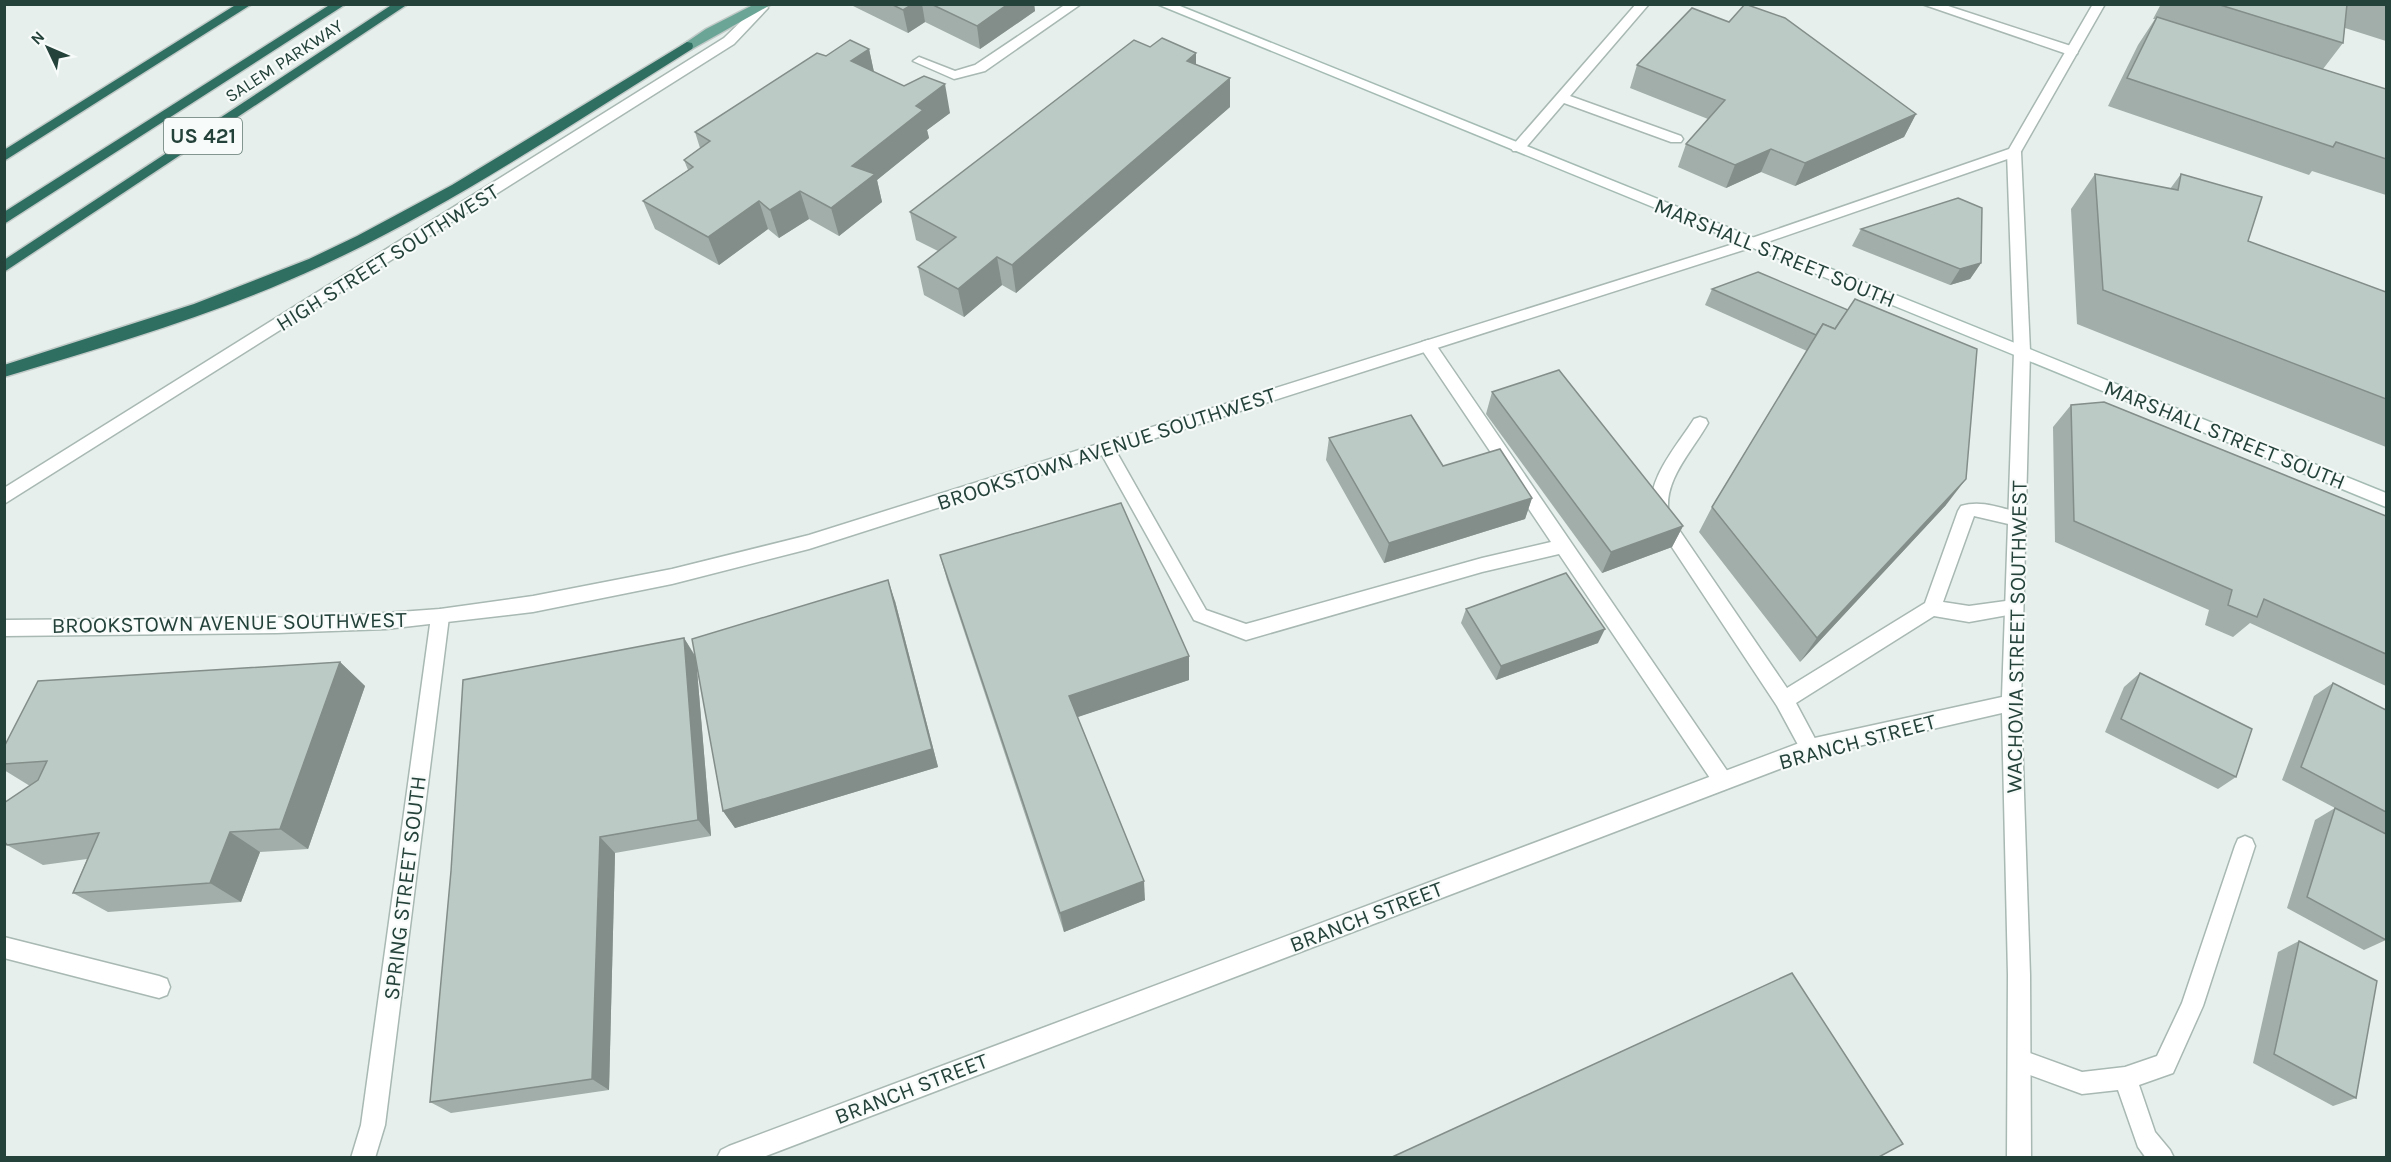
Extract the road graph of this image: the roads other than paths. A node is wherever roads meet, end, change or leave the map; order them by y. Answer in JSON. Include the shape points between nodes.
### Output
{"nodes":[{"id":1,"x":246,"y":4,"type":"edge"},
{"id":2,"x":340,"y":4,"type":"edge"},
{"id":3,"x":402,"y":4,"type":"edge"},
{"id":4,"x":1075,"y":4,"type":"edge"},
{"id":5,"x":1163,"y":4,"type":"edge"},
{"id":6,"x":1643,"y":4,"type":"edge"},
{"id":7,"x":1929,"y":4,"type":"edge"},
{"id":8,"x":2099,"y":4,"type":"edge"},
{"id":9,"x":764,"y":6,"type":"edge"},
{"id":10,"x":687,"y":46,"type":"joint"},
{"id":11,"x":2072,"y":51,"type":"junction"},
{"id":12,"x":919,"y":61,"type":"dead end"},
{"id":13,"x":1562,"y":98,"type":"junction"},
{"id":14,"x":1676,"y":139,"type":"dead end"},
{"id":15,"x":1518,"y":148,"type":"junction"},
{"id":16,"x":2014,"y":152,"type":"junction"},
{"id":17,"x":4,"y":157,"type":"edge"},
{"id":18,"x":4,"y":219,"type":"edge"},
{"id":19,"x":1751,"y":243,"type":"junction"},
{"id":20,"x":4,"y":267,"type":"edge"},
{"id":21,"x":1428,"y":346,"type":"junction"},
{"id":22,"x":2022,"y":351,"type":"junction"},
{"id":23,"x":4,"y":371,"type":"edge"},
{"id":24,"x":1700,"y":423,"type":"dead end"},
{"id":25,"x":1106,"y":448,"type":"junction"},
{"id":26,"x":4,"y":497,"type":"edge"},
{"id":27,"x":2386,"y":500,"type":"edge"},
{"id":28,"x":2017,"y":519,"type":"junction"},
{"id":29,"x":1564,"y":546,"type":"junction"},
{"id":30,"x":1932,"y":608,"type":"junction"},
{"id":31,"x":2013,"y":608,"type":"junction"},
{"id":32,"x":440,"y":617,"type":"junction"},
{"id":33,"x":4,"y":628,"type":"edge"},
{"id":34,"x":1784,"y":700,"type":"junction"},
{"id":35,"x":2011,"y":703,"type":"junction"},
{"id":36,"x":1810,"y":748,"type":"junction"},
{"id":37,"x":1723,"y":781,"type":"junction"},
{"id":38,"x":2245,"y":846,"type":"dead end"},
{"id":39,"x":4,"y":947,"type":"edge"},
{"id":40,"x":159,"y":987,"type":"dead end"},
{"id":41,"x":2019,"y":1060,"type":"junction"},
{"id":42,"x":2125,"y":1078,"type":"junction"},
{"id":43,"x":363,"y":1158,"type":"edge"},
{"id":44,"x":729,"y":1158,"type":"edge"},
{"id":45,"x":2019,"y":1158,"type":"edge"},
{"id":46,"x":2162,"y":1158,"type":"edge"}],
"edges":[{"from":1,"to":17,"type":"highway"},
{"from":2,"to":18,"type":"highway","name":"SALEM PARKWAY","number":"US 421"},
{"from":3,"to":20,"type":"highway","name":"SALEM PARKWAY","number":"US 421"},
{"from":4,"to":12,"type":"street","via":[[980,68],[954,75]]},
{"from":5,"to":15,"type":"street","name":"MARSHALL STREET SOUTH"},
{"from":6,"to":13,"type":"street"},
{"from":7,"to":11,"type":"street"},
{"from":8,"to":11,"type":"street"},
{"from":9,"to":10,"type":"main road","name":"HIGH STREET SOUTHWEST"},
{"from":9,"to":26,"type":"street","name":"HIGH STREET SOUTHWEST","via":[[729,41]]},
{"from":10,"to":23,"type":"highway","via":[[454,192],[313,264],[207,305]]},
{"from":11,"to":16,"type":"street"},
{"from":13,"to":14,"type":"street"},
{"from":13,"to":15,"type":"street"},
{"from":15,"to":19,"type":"street","name":"MARSHALL STREET SOUTH"},
{"from":16,"to":19,"type":"street","name":"BROOKSTOWN AVENUE SOUTHWEST"},
{"from":16,"to":22,"type":"street","name":"WACHOVIA STREET SOUTHWEST"},
{"from":19,"to":21,"type":"street","name":"BROOKSTOWN AVENUE SOUTHWEST"},
{"from":19,"to":22,"type":"street","name":"MARSHALL STREET SOUTH"},
{"from":21,"to":25,"type":"street","name":"BROOKSTOWN AVENUE SOUTHWEST"},
{"from":21,"to":29,"type":"street"},
{"from":22,"to":27,"type":"street","name":"MARSHALL STREET SOUTH"},
{"from":22,"to":28,"type":"street","name":"WACHOVIA STREET SOUTHWEST"},
{"from":24,"to":34,"type":"street","via":[[1661,486],[1661,517]]},
{"from":25,"to":29,"type":"street","via":[[1200,615],[1246,632]]},
{"from":25,"to":32,"type":"street","name":"BROOKSTOWN AVENUE SOUTHWEST","via":[[701,572],[574,597]]},
{"from":28,"to":30,"type":"street","via":[[1977,509],[1967,511]]},
{"from":28,"to":31,"type":"street","name":"WACHOVIA STREET SOUTHWEST"},
{"from":29,"to":37,"type":"street"},
{"from":30,"to":31,"type":"street","via":[[1969,614]]},
{"from":30,"to":34,"type":"street"},
{"from":31,"to":35,"type":"street","name":"WACHOVIA STREET SOUTHWEST"},
{"from":32,"to":33,"type":"street","name":"BROOKSTOWN AVENUE SOUTHWEST","via":[[253,627]]},
{"from":32,"to":43,"type":"street","name":"SPRING STREET SOUTH","via":[[373,1125]]},
{"from":34,"to":36,"type":"street"},
{"from":35,"to":36,"type":"street","name":"BRANCH STREET"},
{"from":35,"to":41,"type":"street","name":"WACHOVIA STREET SOUTHWEST"},
{"from":36,"to":37,"type":"street","name":"BRANCH STREET"},
{"from":37,"to":44,"type":"street","name":"BRANCH STREET"},
{"from":38,"to":42,"type":"street","via":[[2192,1006],[2166,1065]]},
{"from":39,"to":40,"type":"street"},
{"from":41,"to":42,"type":"street","via":[[2082,1083]]},
{"from":41,"to":45,"type":"street","name":"WACHOVIA STREET SOUTHWEST"},
{"from":42,"to":46,"type":"street","via":[[2145,1139]]}]}
